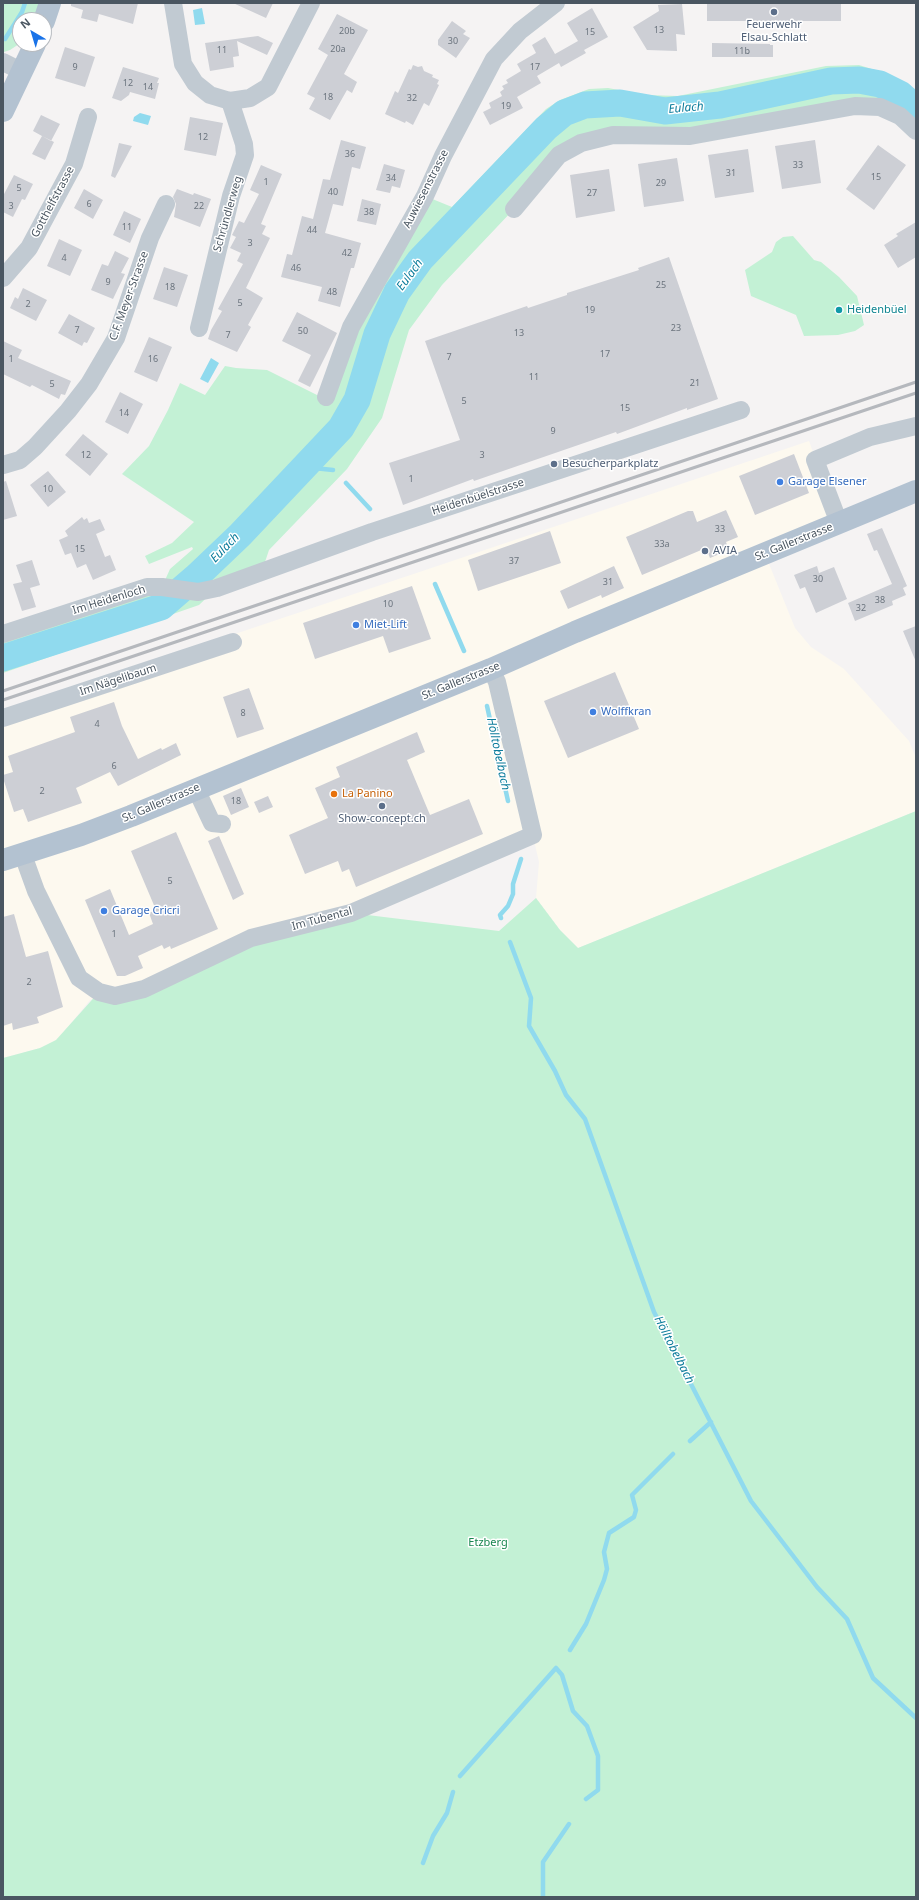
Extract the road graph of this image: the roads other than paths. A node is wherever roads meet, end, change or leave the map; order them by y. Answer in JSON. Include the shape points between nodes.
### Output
{"nodes":[{"id":1,"x":173,"y":3,"type":"edge"},
{"id":2,"x":311,"y":3,"type":"edge"},
{"id":3,"x":556,"y":3,"type":"edge"},
{"id":4,"x":32,"y":52,"type":"edge"},
{"id":5,"x":3,"y":62,"type":"edge"},
{"id":6,"x":23,"y":72,"type":"junction"},
{"id":7,"x":230,"y":101,"type":"junction"},
{"id":8,"x":3,"y":111,"type":"edge"},
{"id":9,"x":88,"y":117,"type":"dead end"},
{"id":10,"x":916,"y":131,"type":"edge"},
{"id":11,"x":166,"y":204,"type":"dead end"},
{"id":12,"x":514,"y":209,"type":"dead end"},
{"id":13,"x":3,"y":278,"type":"edge"},
{"id":14,"x":199,"y":328,"type":"dead end"},
{"id":15,"x":326,"y":397,"type":"dead end"},
{"id":16,"x":741,"y":410,"type":"dead end"},
{"id":17,"x":916,"y":426,"type":"edge"},
{"id":18,"x":3,"y":465,"type":"edge"},
{"id":19,"x":916,"y":491,"type":"edge"},
{"id":20,"x":839,"y":523,"type":"junction"},
{"id":21,"x":217,"y":588,"type":"joint"},
{"id":22,"x":3,"y":634,"type":"edge"},
{"id":23,"x":233,"y":642,"type":"dead end"},
{"id":24,"x":491,"y":668,"type":"junction"},
{"id":25,"x":3,"y":718,"type":"edge"},
{"id":26,"x":196,"y":789,"type":"junction"},
{"id":27,"x":222,"y":824,"type":"dead end"},
{"id":28,"x":13,"y":857,"type":"edge"}],
"edges":[{"from":1,"to":7,"type":"street","via":[[183,64],[195,83],[210,95]]},
{"from":2,"to":7,"type":"street","via":[[268,87],[250,98]]},
{"from":3,"to":15,"type":"street","name":"Auwiesenstrasse","via":[[520,31],[494,59],[425,196],[351,327]]},
{"from":4,"to":6,"type":"main road"},
{"from":5,"to":6,"type":"street"},
{"from":6,"to":8,"type":"main road"},
{"from":7,"to":14,"type":"street","name":"Schründlerweg","via":[[245,155],[231,196]]},
{"from":9,"to":13,"type":"street","name":"Gotthelfstrasse","via":[[74,164],[28,248]]},
{"from":10,"to":12,"type":"street","via":[[900,116],[880,107],[855,106],[690,136],[613,135],[581,143],[559,156]]},
{"from":11,"to":18,"type":"street","name":"C.F. Meyer-Strasse","via":[[150,238],[116,338],[88,384],[68,411],[35,447],[20,460]]},
{"from":16,"to":21,"type":"street","name":"Heidenbüelstrasse","via":[[372,532]]},
{"from":17,"to":20,"type":"street","via":[[870,437],[815,460]]},
{"from":19,"to":20,"type":"main road","name":"St. Gallerstrasse"},
{"from":20,"to":24,"type":"main road","name":"St. Gallerstrasse"},
{"from":21,"to":22,"type":"street","name":"Im Heidenloch","via":[[198,592],[147,587]]},
{"from":23,"to":25,"type":"street","name":"Im Nägelibaum"},
{"from":24,"to":26,"type":"main road","name":"St. Gallerstrasse"},
{"from":24,"to":28,"type":"street","name":"Im Tubental","via":[[497,682],[533,835],[351,913],[251,938],[144,990],[115,996],[98,992],[79,978],[36,891]]},
{"from":26,"to":27,"type":"street","via":[[212,823]]},
{"from":26,"to":28,"type":"main road","name":"St. Gallerstrasse","via":[[81,836]]}]}
